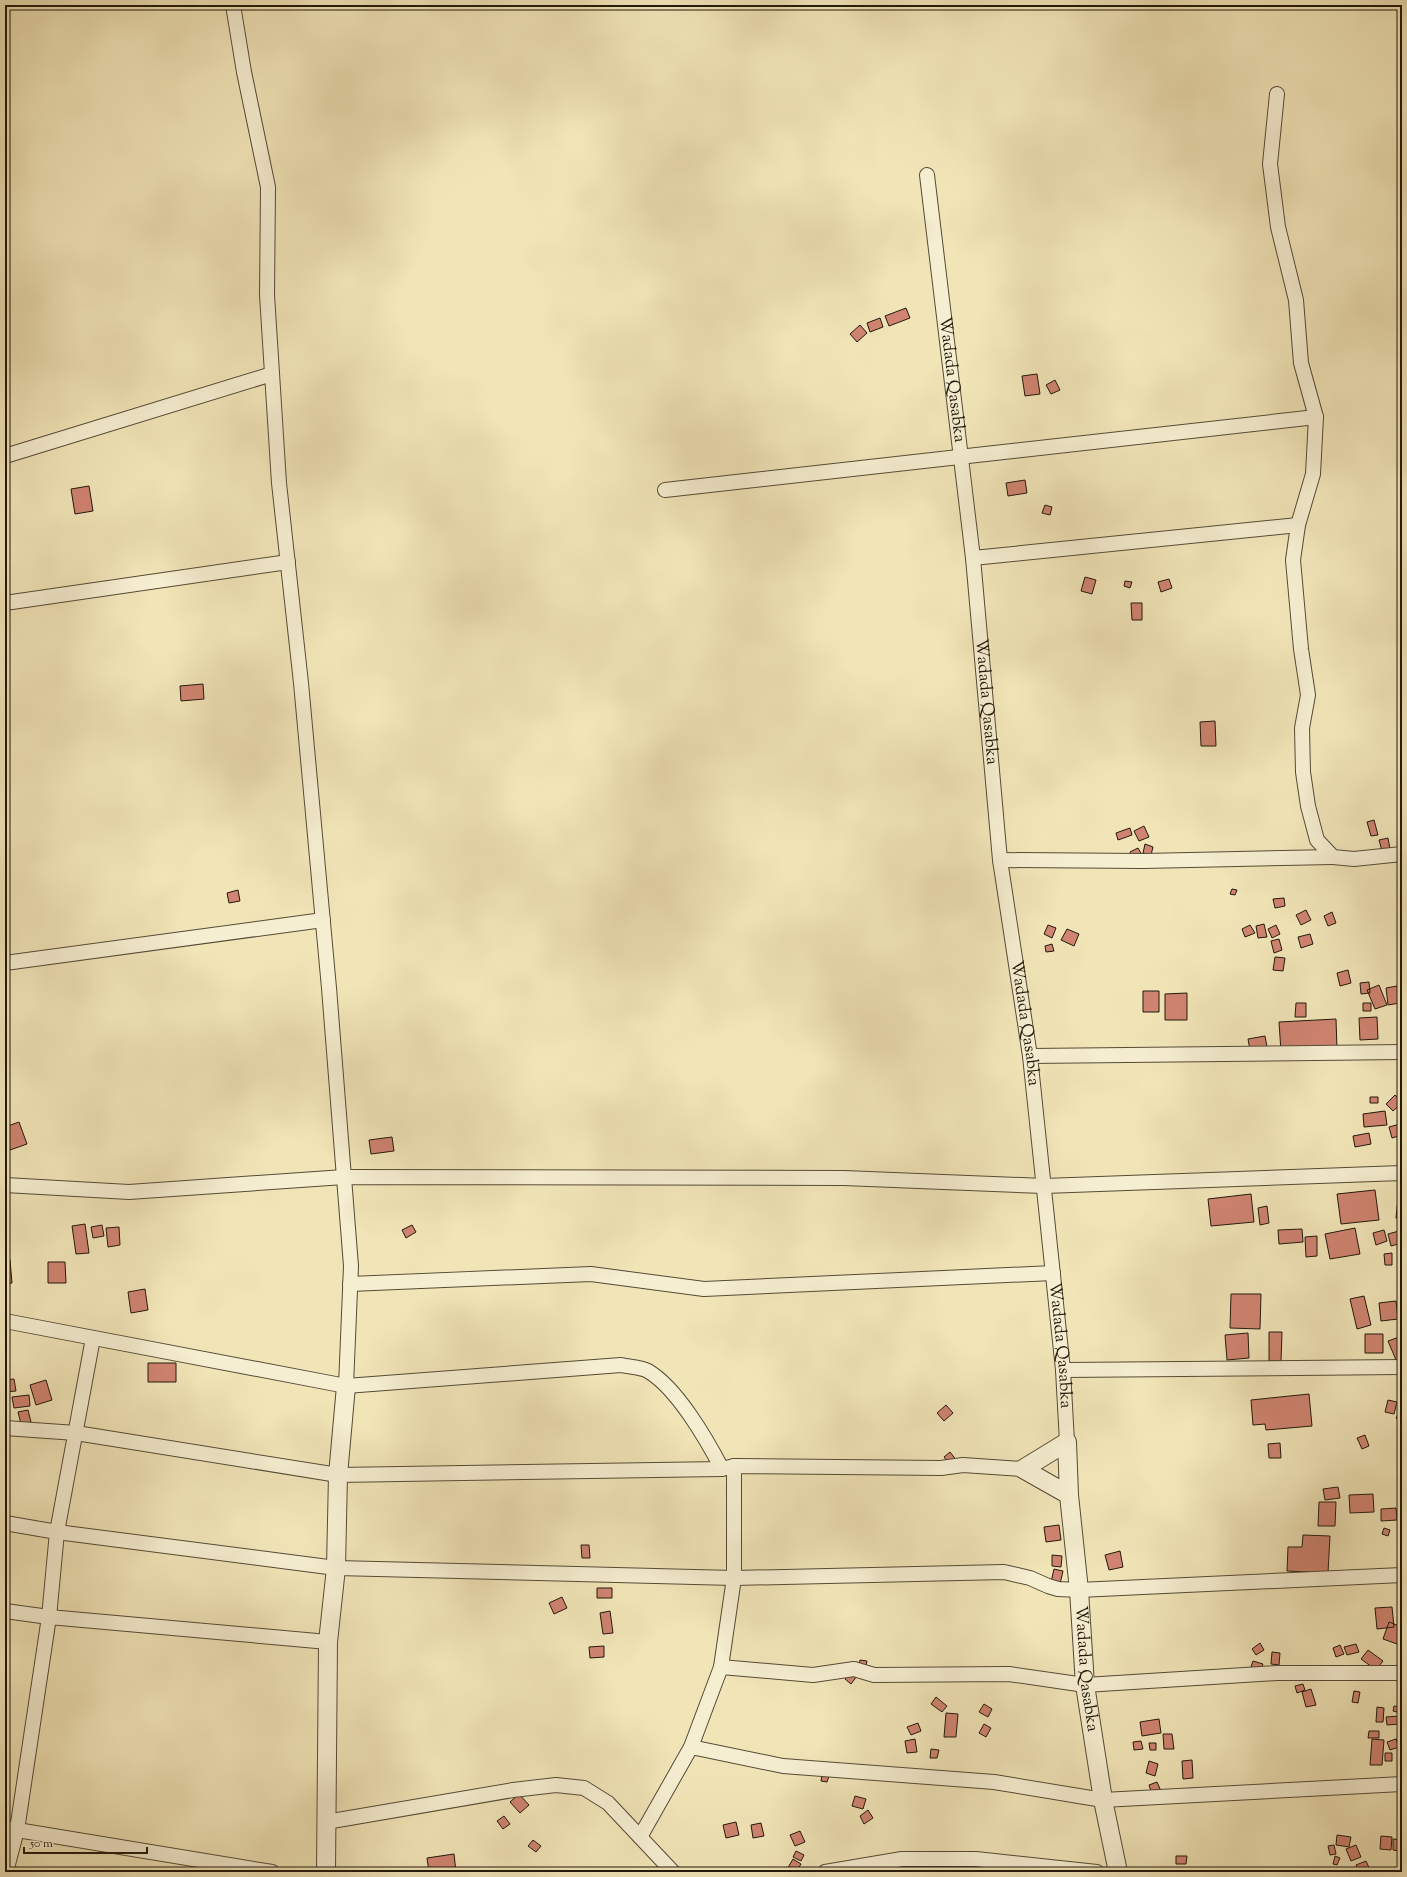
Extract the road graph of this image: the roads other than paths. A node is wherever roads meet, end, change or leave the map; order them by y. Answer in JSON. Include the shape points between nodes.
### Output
{"nodes":[{"id":1,"x":233,"y":5,"type":"edge"},
{"id":2,"x":1277,"y":94,"type":"dead end"},
{"id":3,"x":927,"y":175,"type":"dead end"},
{"id":4,"x":272,"y":374,"type":"junction"},
{"id":5,"x":1316,"y":417,"type":"junction"},
{"id":6,"x":5,"y":456,"type":"edge"},
{"id":7,"x":960,"y":457,"type":"junction"},
{"id":8,"x":665,"y":490,"type":"dead end"},
{"id":9,"x":1298,"y":525,"type":"junction"},
{"id":10,"x":972,"y":558,"type":"junction"},
{"id":11,"x":288,"y":562,"type":"junction"},
{"id":12,"x":5,"y":603,"type":"edge"},
{"id":13,"x":1402,"y":854,"type":"edge"},
{"id":14,"x":1333,"y":857,"type":"junction"},
{"id":15,"x":1000,"y":860,"type":"junction"},
{"id":16,"x":323,"y":920,"type":"junction"},
{"id":17,"x":5,"y":963,"type":"edge"},
{"id":18,"x":1402,"y":1052,"type":"edge"},
{"id":19,"x":1030,"y":1056,"type":"junction"},
{"id":20,"x":1402,"y":1173,"type":"edge"},
{"id":21,"x":344,"y":1177,"type":"junction"},
{"id":22,"x":5,"y":1185,"type":"edge"},
{"id":23,"x":1044,"y":1186,"type":"junction"},
{"id":24,"x":1053,"y":1273,"type":"junction"},
{"id":25,"x":350,"y":1284,"type":"junction"},
{"id":26,"x":5,"y":1321,"type":"edge"},
{"id":27,"x":93,"y":1338,"type":"junction"},
{"id":28,"x":1402,"y":1367,"type":"edge"},
{"id":29,"x":1063,"y":1370,"type":"junction"},
{"id":30,"x":346,"y":1386,"type":"junction"},
{"id":31,"x":5,"y":1428,"type":"edge"},
{"id":32,"x":76,"y":1433,"type":"junction"},
{"id":33,"x":1067,"y":1442,"type":"junction"},
{"id":34,"x":728,"y":1468,"type":"junction"},
{"id":35,"x":1023,"y":1469,"type":"junction"},
{"id":36,"x":338,"y":1475,"type":"junction"},
{"id":37,"x":1069,"y":1495,"type":"junction"},
{"id":38,"x":5,"y":1523,"type":"edge"},
{"id":39,"x":57,"y":1532,"type":"junction"},
{"id":40,"x":336,"y":1568,"type":"junction"},
{"id":41,"x":1402,"y":1575,"type":"edge"},
{"id":42,"x":734,"y":1578,"type":"junction"},
{"id":43,"x":1079,"y":1590,"type":"junction"},
{"id":44,"x":5,"y":1611,"type":"edge"},
{"id":45,"x":49,"y":1617,"type":"junction"},
{"id":46,"x":328,"y":1642,"type":"junction"},
{"id":47,"x":721,"y":1667,"type":"junction"},
{"id":48,"x":1402,"y":1673,"type":"edge"},
{"id":49,"x":1085,"y":1685,"type":"junction"},
{"id":50,"x":691,"y":1747,"type":"junction"},
{"id":51,"x":1402,"y":1784,"type":"edge"},
{"id":52,"x":1103,"y":1800,"type":"junction"},
{"id":53,"x":326,"y":1822,"type":"junction"},
{"id":54,"x":11,"y":1829,"type":"edge"},
{"id":55,"x":640,"y":1837,"type":"junction"},
{"id":56,"x":6,"y":1872,"type":"edge"},
{"id":57,"x":272,"y":1872,"type":"edge"},
{"id":58,"x":326,"y":1872,"type":"edge"},
{"id":59,"x":673,"y":1872,"type":"edge"},
{"id":60,"x":825,"y":1872,"type":"edge"},
{"id":61,"x":1097,"y":1872,"type":"edge"},
{"id":62,"x":1118,"y":1872,"type":"edge"}],
"edges":[{"from":1,"to":4,"type":"street","via":[[268,187],[267,295]]},
{"from":2,"to":5,"type":"street","via":[[1270,164],[1278,227],[1296,300],[1301,363]]},
{"from":3,"to":7,"type":"street","name":"Wadada Qasabka"},
{"from":4,"to":6,"type":"street"},
{"from":4,"to":11,"type":"street","via":[[279,483]]},
{"from":5,"to":7,"type":"street"},
{"from":5,"to":9,"type":"street","via":[[1313,474]]},
{"from":7,"to":8,"type":"street"},
{"from":7,"to":10,"type":"street","name":"Wadada Qasabka"},
{"from":9,"to":10,"type":"street"},
{"from":9,"to":14,"type":"street","via":[[1293,560],[1308,695],[1302,728],[1303,772],[1317,840]]},
{"from":10,"to":15,"type":"street","name":"Wadada Qasabka"},
{"from":11,"to":12,"type":"street"},
{"from":11,"to":16,"type":"street"},
{"from":13,"to":14,"type":"street","via":[[1354,859]]},
{"from":14,"to":15,"type":"street","via":[[1143,861]]},
{"from":15,"to":19,"type":"street","name":"Wadada Qasabka"},
{"from":16,"to":17,"type":"street"},
{"from":16,"to":21,"type":"street"},
{"from":18,"to":19,"type":"street"},
{"from":19,"to":23,"type":"street","name":"Wadada Qasabka"},
{"from":20,"to":23,"type":"street"},
{"from":21,"to":22,"type":"street","via":[[129,1192]]},
{"from":21,"to":23,"type":"street","via":[[844,1178]]},
{"from":21,"to":25,"type":"street","via":[[351,1266]]},
{"from":23,"to":24,"type":"street","name":"Wadada Qasabka"},
{"from":24,"to":25,"type":"street","via":[[704,1288],[591,1274]]},
{"from":24,"to":29,"type":"street","name":"Wadada Qasabka"},
{"from":25,"to":30,"type":"street"},
{"from":26,"to":27,"type":"street"},
{"from":27,"to":30,"type":"street"},
{"from":27,"to":32,"type":"street"},
{"from":28,"to":29,"type":"street"},
{"from":29,"to":33,"type":"street","name":"Wadada Qasabka"},
{"from":30,"to":34,"type":"street","via":[[621,1365],[647,1371],[665,1386],[688,1412]]},
{"from":30,"to":36,"type":"street"},
{"from":31,"to":32,"type":"street"},
{"from":32,"to":36,"type":"street"},
{"from":32,"to":39,"type":"street"},
{"from":33,"to":35,"type":"street"},
{"from":33,"to":37,"type":"street","name":"Wadada Qasabka"},
{"from":34,"to":35,"type":"street","via":[[941,1468],[963,1465]]},
{"from":34,"to":36,"type":"street"},
{"from":34,"to":42,"type":"street"},
{"from":35,"to":37,"type":"street"},
{"from":36,"to":40,"type":"street"},
{"from":37,"to":43,"type":"street","name":"Wadada Qasabka"},
{"from":38,"to":39,"type":"street"},
{"from":39,"to":40,"type":"street"},
{"from":39,"to":45,"type":"street"},
{"from":40,"to":42,"type":"street"},
{"from":40,"to":46,"type":"street"},
{"from":41,"to":43,"type":"street"},
{"from":42,"to":43,"type":"street","via":[[1004,1572],[1030,1578],[1058,1589]]},
{"from":42,"to":47,"type":"street"},
{"from":43,"to":49,"type":"street","name":"Wadada Qasabka"},
{"from":44,"to":45,"type":"street"},
{"from":45,"to":46,"type":"street"},
{"from":45,"to":54,"type":"street"},
{"from":46,"to":53,"type":"street"},
{"from":47,"to":49,"type":"street","via":[[813,1675],[854,1669],[874,1674],[1008,1674]]},
{"from":47,"to":50,"type":"street"},
{"from":48,"to":49,"type":"street","via":[[1277,1673]]},
{"from":49,"to":52,"type":"street","name":"Wadada Qasabka"},
{"from":50,"to":52,"type":"street","via":[[783,1766],[994,1782]]},
{"from":50,"to":55,"type":"street"},
{"from":51,"to":52,"type":"street"},
{"from":52,"to":62,"type":"street","name":"Wadada Qasabka"},
{"from":53,"to":55,"type":"street","via":[[556,1785],[584,1788],[608,1803]]},
{"from":53,"to":58,"type":"street"},
{"from":54,"to":56,"type":"street"},
{"from":54,"to":57,"type":"street"},
{"from":55,"to":59,"type":"street"},
{"from":60,"to":61,"type":"street","via":[[902,1859],[976,1859]]}]}
